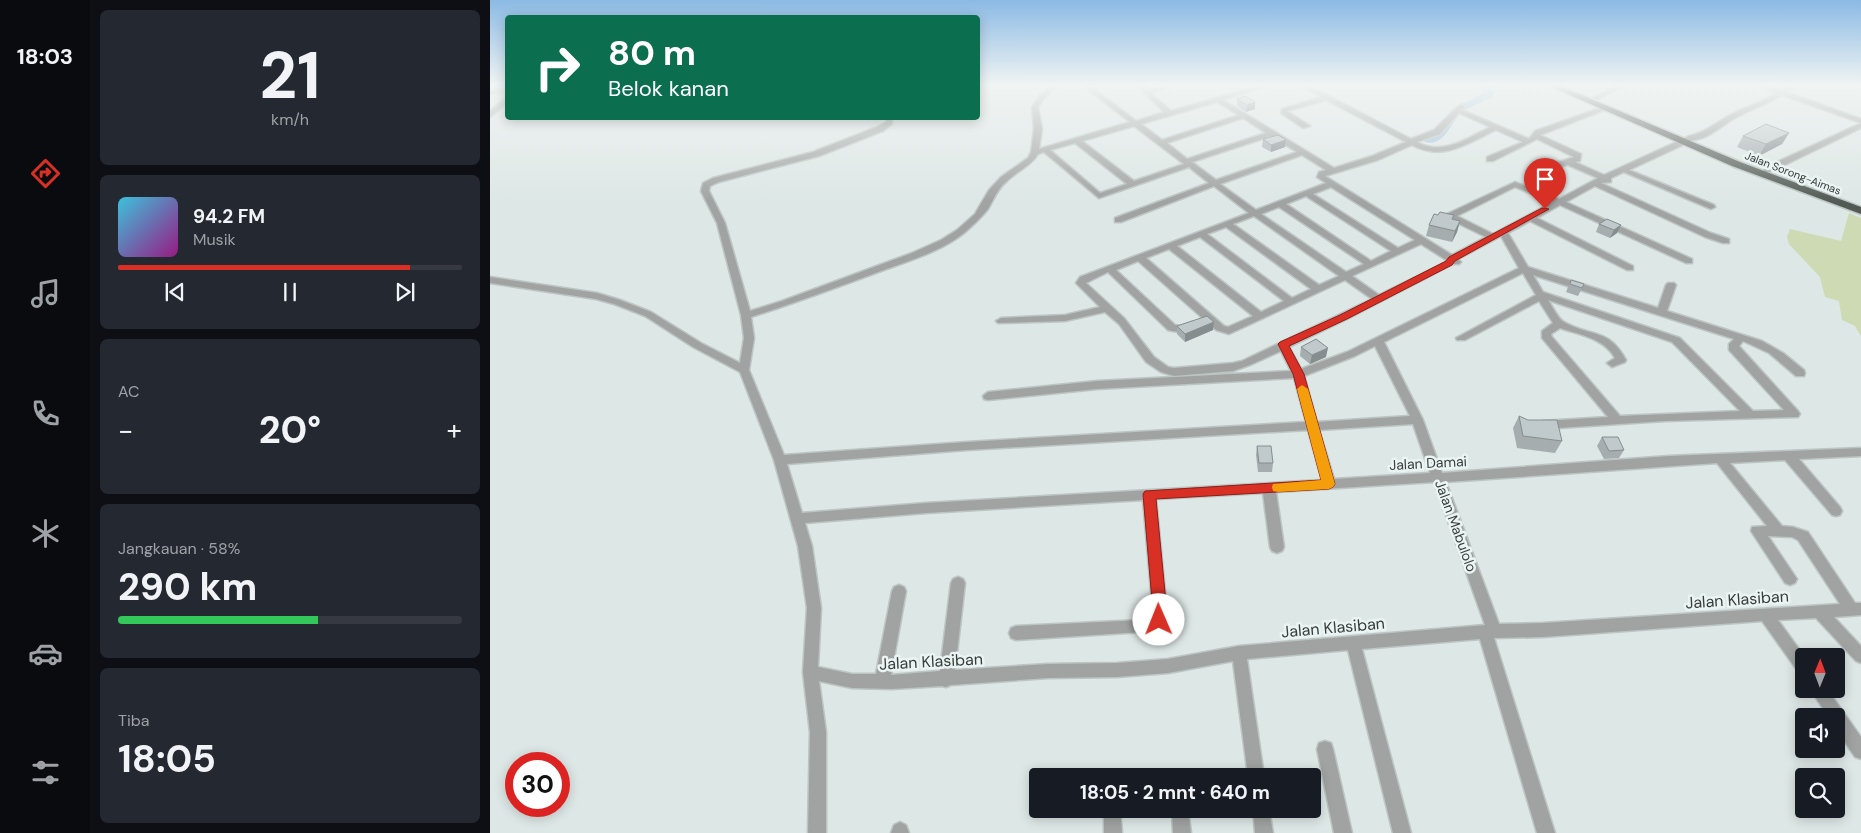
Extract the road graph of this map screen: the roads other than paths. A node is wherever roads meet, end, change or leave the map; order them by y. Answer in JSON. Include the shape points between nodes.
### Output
{"nodes":[{"id":1,"x":889,"y":124,"type":"edge"},
{"id":2,"x":1037,"y":124,"type":"edge"},
{"id":3,"x":1132,"y":124,"type":"edge"},
{"id":4,"x":1136,"y":124,"type":"edge"},
{"id":5,"x":1219,"y":124,"type":"edge"},
{"id":6,"x":1257,"y":124,"type":"edge"},
{"id":7,"x":1302,"y":124,"type":"edge"},
{"id":8,"x":1374,"y":124,"type":"edge"},
{"id":9,"x":1444,"y":124,"type":"edge"},
{"id":10,"x":1490,"y":124,"type":"edge"},
{"id":11,"x":1562,"y":124,"type":"edge"},
{"id":12,"x":1647,"y":124,"type":"edge"},
{"id":13,"x":1654,"y":124,"type":"edge"},
{"id":14,"x":1721,"y":124,"type":"edge"},
{"id":15,"x":1861,"y":125,"type":"edge"},
{"id":16,"x":1306,"y":126,"type":"dead end"},
{"id":17,"x":1496,"y":127,"type":"junction"},
{"id":18,"x":1272,"y":133,"type":"junction"},
{"id":19,"x":1533,"y":139,"type":"junction"},
{"id":20,"x":1076,"y":140,"type":"junction"},
{"id":21,"x":1692,"y":141,"type":"junction"},
{"id":22,"x":1163,"y":142,"type":"junction"},
{"id":23,"x":1411,"y":143,"type":"junction"},
{"id":24,"x":1040,"y":150,"type":"junction"},
{"id":25,"x":1303,"y":152,"type":"junction"},
{"id":26,"x":1490,"y":158,"type":"dead end"},
{"id":27,"x":1189,"y":162,"type":"junction"},
{"id":28,"x":1551,"y":162,"type":"dead end"},
{"id":29,"x":1568,"y":162,"type":"junction"},
{"id":30,"x":1740,"y":162,"type":"junction"},
{"id":31,"x":1767,"y":170,"type":"junction"},
{"id":32,"x":1333,"y":171,"type":"junction"},
{"id":33,"x":1628,"y":172,"type":"junction"},
{"id":34,"x":1602,"y":182,"type":"junction"},
{"id":35,"x":1217,"y":183,"type":"junction"},
{"id":36,"x":1132,"y":184,"type":"junction"},
{"id":37,"x":1331,"y":184,"type":"junction"},
{"id":38,"x":1306,"y":193,"type":"junction"},
{"id":39,"x":1279,"y":203,"type":"junction"},
{"id":40,"x":1562,"y":203,"type":"junction"},
{"id":41,"x":1853,"y":205,"type":"edge"},
{"id":42,"x":1710,"y":208,"type":"dead end"},
{"id":43,"x":1861,"y":211,"type":"edge"},
{"id":44,"x":1255,"y":212,"type":"junction"},
{"id":45,"x":1532,"y":219,"type":"junction"},
{"id":46,"x":1118,"y":220,"type":"dead end"},
{"id":47,"x":1226,"y":224,"type":"junction"},
{"id":48,"x":1200,"y":233,"type":"junction"},
{"id":49,"x":1504,"y":234,"type":"junction"},
{"id":50,"x":1492,"y":237,"type":"junction"},
{"id":51,"x":1422,"y":240,"type":"junction"},
{"id":52,"x":1726,"y":241,"type":"dead end"},
{"id":53,"x":1170,"y":246,"type":"junction"},
{"id":54,"x":1397,"y":251,"type":"junction"},
{"id":55,"x":1140,"y":258,"type":"junction"},
{"id":56,"x":1452,"y":261,"type":"junction"},
{"id":57,"x":1689,"y":261,"type":"dead end"},
{"id":58,"x":1370,"y":264,"type":"junction"},
{"id":59,"x":1630,"y":268,"type":"dead end"},
{"id":60,"x":1110,"y":269,"type":"junction"},
{"id":61,"x":1524,"y":269,"type":"junction"},
{"id":62,"x":1344,"y":276,"type":"junction"},
{"id":63,"x":490,"y":280,"type":"edge"},
{"id":64,"x":1672,"y":286,"type":"dead end"},
{"id":65,"x":1318,"y":289,"type":"junction"},
{"id":66,"x":1540,"y":295,"type":"junction"},
{"id":67,"x":1379,"y":299,"type":"junction"},
{"id":68,"x":1290,"y":301,"type":"junction"},
{"id":69,"x":1107,"y":309,"type":"junction"},
{"id":70,"x":1662,"y":312,"type":"junction"},
{"id":71,"x":746,"y":314,"type":"junction"},
{"id":72,"x":1259,"y":316,"type":"junction"},
{"id":73,"x":1209,"y":318,"type":"junction"},
{"id":74,"x":1001,"y":321,"type":"dead end"},
{"id":75,"x":1559,"y":324,"type":"junction"},
{"id":76,"x":1740,"y":337,"type":"junction"},
{"id":77,"x":1461,"y":338,"type":"dead end"},
{"id":78,"x":1378,"y":340,"type":"junction"},
{"id":79,"x":1284,"y":344,"type":"junction"},
{"id":80,"x":1612,"y":363,"type":"dead end"},
{"id":81,"x":744,"y":370,"type":"junction"},
{"id":82,"x":1800,"y":373,"type":"dead end"},
{"id":83,"x":1298,"y":374,"type":"junction"},
{"id":84,"x":1167,"y":376,"type":"junction"},
{"id":85,"x":988,"y":396,"type":"dead end"},
{"id":86,"x":1749,"y":414,"type":"junction"},
{"id":87,"x":1417,"y":420,"type":"junction"},
{"id":88,"x":1617,"y":420,"type":"junction"},
{"id":89,"x":1312,"y":426,"type":"junction"},
{"id":90,"x":1531,"y":426,"type":"edge"},
{"id":91,"x":1861,"y":452,"type":"edge"},
{"id":92,"x":1788,"y":454,"type":"junction"},
{"id":93,"x":1719,"y":458,"type":"junction"},
{"id":94,"x":780,"y":460,"type":"junction"},
{"id":95,"x":1438,"y":476,"type":"junction"},
{"id":96,"x":1329,"y":484,"type":"junction"},
{"id":97,"x":1270,"y":488,"type":"junction"},
{"id":98,"x":1156,"y":494,"type":"junction"},
{"id":99,"x":1836,"y":512,"type":"dead end"},
{"id":100,"x":798,"y":518,"type":"junction"},
{"id":101,"x":1779,"y":531,"type":"junction"},
{"id":102,"x":1277,"y":547,"type":"dead end"},
{"id":103,"x":1790,"y":579,"type":"dead end"},
{"id":104,"x":958,"y":583,"type":"dead end"},
{"id":105,"x":899,"y":591,"type":"dead end"},
{"id":106,"x":1856,"y":609,"type":"edge"},
{"id":107,"x":1819,"y":611,"type":"junction"},
{"id":108,"x":1766,"y":614,"type":"junction"},
{"id":109,"x":1489,"y":631,"type":"junction"},
{"id":110,"x":1016,"y":634,"type":"dead end"},
{"id":111,"x":1353,"y":643,"type":"junction"},
{"id":112,"x":1240,"y":652,"type":"junction"},
{"id":113,"x":1795,"y":655,"type":"edge"},
{"id":114,"x":1861,"y":656,"type":"edge"},
{"id":115,"x":810,"y":672,"type":"junction"},
{"id":116,"x":946,"y":680,"type":"junction"},
{"id":117,"x":882,"y":682,"type":"junction"},
{"id":118,"x":1824,"y":698,"type":"edge"},
{"id":119,"x":1325,"y":749,"type":"dead end"},
{"id":120,"x":1861,"y":751,"type":"edge"},
{"id":121,"x":1255,"y":768,"type":"edge"},
{"id":122,"x":1112,"y":818,"type":"edge"},
{"id":123,"x":1181,"y":818,"type":"edge"},
{"id":124,"x":1262,"y":818,"type":"edge"},
{"id":125,"x":817,"y":833,"type":"edge"},
{"id":126,"x":1113,"y":833,"type":"edge"},
{"id":127,"x":1182,"y":833,"type":"edge"},
{"id":128,"x":1264,"y":833,"type":"edge"},
{"id":129,"x":1343,"y":833,"type":"edge"},
{"id":130,"x":1402,"y":833,"type":"edge"},
{"id":131,"x":1546,"y":833,"type":"edge"}],
"edges":[{"from":1,"to":71,"type":"street","via":[[835,147],[706,185],[705,190],[721,223]]},
{"from":2,"to":24,"type":"street","via":[[1035,142]]},
{"from":3,"to":20,"type":"street"},
{"from":4,"to":22,"type":"street"},
{"from":5,"to":22,"type":"street"},
{"from":6,"to":18,"type":"street"},
{"from":7,"to":16,"type":"street"},
{"from":8,"to":23,"type":"street"},
{"from":9,"to":23,"type":"street","via":[[1436,132]]},
{"from":10,"to":17,"type":"street"},
{"from":11,"to":19,"type":"street","via":[[1538,133]]},
{"from":12,"to":21,"type":"highway","name":"Jalan Sorong-Aimas"},
{"from":13,"to":21,"type":"highway","name":"Jalan Sorong-Aimas"},
{"from":14,"to":21,"type":"street"},
{"from":15,"to":31,"type":"street"},
{"from":17,"to":19,"type":"street"},
{"from":17,"to":23,"type":"street","via":[[1443,150]]},
{"from":18,"to":25,"type":"street"},
{"from":18,"to":27,"type":"street"},
{"from":19,"to":26,"type":"street"},
{"from":19,"to":29,"type":"street","via":[[1578,156]]},
{"from":20,"to":24,"type":"street"},
{"from":20,"to":36,"type":"street"},
{"from":21,"to":30,"type":"highway","name":"Jalan Sorong-Aimas"},
{"from":21,"to":33,"type":"street"},
{"from":21,"to":34,"type":"street"},
{"from":22,"to":27,"type":"street"},
{"from":23,"to":32,"type":"street"},
{"from":24,"to":36,"type":"street","via":[[1099,196]]},
{"from":24,"to":71,"type":"street","via":[[998,185],[971,224],[944,242]]},
{"from":25,"to":32,"type":"street"},
{"from":25,"to":35,"type":"street"},
{"from":27,"to":35,"type":"street"},
{"from":27,"to":36,"type":"street"},
{"from":28,"to":29,"type":"street","via":[[1561,165]]},
{"from":29,"to":34,"type":"street"},
{"from":30,"to":31,"type":"highway","name":"Jalan Sorong-Aimas"},
{"from":30,"to":41,"type":"highway","name":"Jalan Sorong-Aimas"},
{"from":31,"to":41,"type":"highway","name":"Jalan Sorong-Aimas"},
{"from":32,"to":37,"type":"street","via":[[1320,176]]},
{"from":33,"to":34,"type":"street"},
{"from":33,"to":42,"type":"street"},
{"from":34,"to":40,"type":"street"},
{"from":34,"to":52,"type":"street"},
{"from":35,"to":44,"type":"street"},
{"from":35,"to":46,"type":"street"},
{"from":37,"to":38,"type":"street"},
{"from":37,"to":51,"type":"street"},
{"from":38,"to":39,"type":"street"},
{"from":38,"to":54,"type":"street"},
{"from":39,"to":44,"type":"street"},
{"from":39,"to":58,"type":"street"},
{"from":40,"to":45,"type":"street"},
{"from":40,"to":50,"type":"street","via":[[1515,184],[1450,216]]},
{"from":40,"to":57,"type":"street"},
{"from":41,"to":43,"type":"highway","name":"Jalan Sorong-Aimas"},
{"from":44,"to":47,"type":"street"},
{"from":44,"to":62,"type":"street"},
{"from":45,"to":49,"type":"street"},
{"from":45,"to":59,"type":"street"},
{"from":47,"to":48,"type":"street"},
{"from":47,"to":65,"type":"street"},
{"from":48,"to":53,"type":"street"},
{"from":48,"to":68,"type":"street"},
{"from":49,"to":50,"type":"street"},
{"from":49,"to":56,"type":"street"},
{"from":49,"to":61,"type":"street"},
{"from":50,"to":56,"type":"street"},
{"from":51,"to":54,"type":"street"},
{"from":51,"to":56,"type":"street"},
{"from":53,"to":55,"type":"street"},
{"from":53,"to":72,"type":"street"},
{"from":54,"to":58,"type":"street"},
{"from":55,"to":60,"type":"street"},
{"from":55,"to":73,"type":"street"},
{"from":56,"to":67,"type":"street"},
{"from":58,"to":62,"type":"street"},
{"from":60,"to":69,"type":"street","via":[[1081,282]]},
{"from":60,"to":73,"type":"street","via":[[1172,328],[1182,329]]},
{"from":61,"to":66,"type":"street"},
{"from":61,"to":70,"type":"street"},
{"from":61,"to":78,"type":"street"},
{"from":62,"to":65,"type":"street"},
{"from":62,"to":67,"type":"street"},
{"from":63,"to":81,"type":"street","via":[[617,302],[648,314]]},
{"from":64,"to":70,"type":"street"},
{"from":65,"to":68,"type":"street"},
{"from":66,"to":75,"type":"street"},
{"from":66,"to":77,"type":"street"},
{"from":66,"to":86,"type":"street","via":[[1676,340]]},
{"from":67,"to":79,"type":"street"},
{"from":68,"to":72,"type":"street"},
{"from":69,"to":74,"type":"street","via":[[1065,318]]},
{"from":69,"to":84,"type":"street"},
{"from":70,"to":76,"type":"street"},
{"from":71,"to":81,"type":"street","via":[[749,338]]},
{"from":72,"to":73,"type":"street","via":[[1229,331]]},
{"from":75,"to":80,"type":"street","via":[[1612,345],[1621,360]]},
{"from":75,"to":88,"type":"street","via":[[1546,333],[1547,338]]},
{"from":76,"to":82,"type":"street","via":[[1772,348]]},
{"from":76,"to":86,"type":"street","via":[[1733,346],[1736,352],[1794,414]]},
{"from":78,"to":83,"type":"street"},
{"from":78,"to":87,"type":"street","name":"Jalan Mabulolo"},
{"from":79,"to":83,"type":"street"},
{"from":79,"to":84,"type":"street","via":[[1233,368],[1174,372]]},
{"from":81,"to":94,"type":"street"},
{"from":83,"to":84,"type":"street"},
{"from":83,"to":89,"type":"street"},
{"from":84,"to":85,"type":"street"},
{"from":86,"to":88,"type":"street"},
{"from":87,"to":89,"type":"street"},
{"from":87,"to":95,"type":"street","name":"Jalan Mabulolo"},
{"from":88,"to":90,"type":"street"},
{"from":89,"to":94,"type":"street","via":[[987,444]]},
{"from":89,"to":96,"type":"street"},
{"from":91,"to":92,"type":"street","name":"Jalan Damai"},
{"from":92,"to":93,"type":"street","name":"Jalan Damai"},
{"from":92,"to":99,"type":"street"},
{"from":93,"to":95,"type":"street","name":"Jalan Damai"},
{"from":93,"to":101,"type":"street"},
{"from":94,"to":100,"type":"street"},
{"from":95,"to":96,"type":"street","name":"Jalan Damai"},
{"from":95,"to":109,"type":"street","name":"Jalan Mabulolo"},
{"from":96,"to":97,"type":"street","name":"Jalan Damai"},
{"from":97,"to":98,"type":"street","name":"Jalan Damai"},
{"from":97,"to":102,"type":"street"},
{"from":98,"to":100,"type":"street","name":"Jalan Damai"},
{"from":98,"to":110,"type":"street","via":[[1159,620],[1142,626]]},
{"from":100,"to":115,"type":"street","via":[[806,546],[814,608]]},
{"from":101,"to":103,"type":"street","via":[[1757,531]]},
{"from":101,"to":106,"type":"street","via":[[1803,536]]},
{"from":104,"to":116,"type":"street"},
{"from":105,"to":117,"type":"street"},
{"from":106,"to":107,"type":"street","name":"Jalan Klasiban"},
{"from":107,"to":108,"type":"street","name":"Jalan Klasiban"},
{"from":107,"to":114,"type":"street"},
{"from":108,"to":109,"type":"street","name":"Jalan Klasiban"},
{"from":108,"to":113,"type":"street"},
{"from":109,"to":111,"type":"street","name":"Jalan Klasiban"},
{"from":109,"to":131,"type":"street","name":"Jalan Mabulolo"},
{"from":111,"to":112,"type":"street","name":"Jalan Klasiban"},
{"from":111,"to":130,"type":"street"},
{"from":112,"to":116,"type":"street","name":"Jalan Klasiban","via":[[1168,666],[1048,671]]},
{"from":112,"to":121,"type":"street"},
{"from":115,"to":117,"type":"street","name":"Jalan Klasiban","via":[[852,681]]},
{"from":115,"to":125,"type":"street","via":[[818,732]]},
{"from":116,"to":117,"type":"street","name":"Jalan Klasiban"},
{"from":118,"to":120,"type":"street"},
{"from":119,"to":129,"type":"street"},
{"from":122,"to":126,"type":"street"},
{"from":123,"to":127,"type":"street"},
{"from":124,"to":128,"type":"street"}]}
